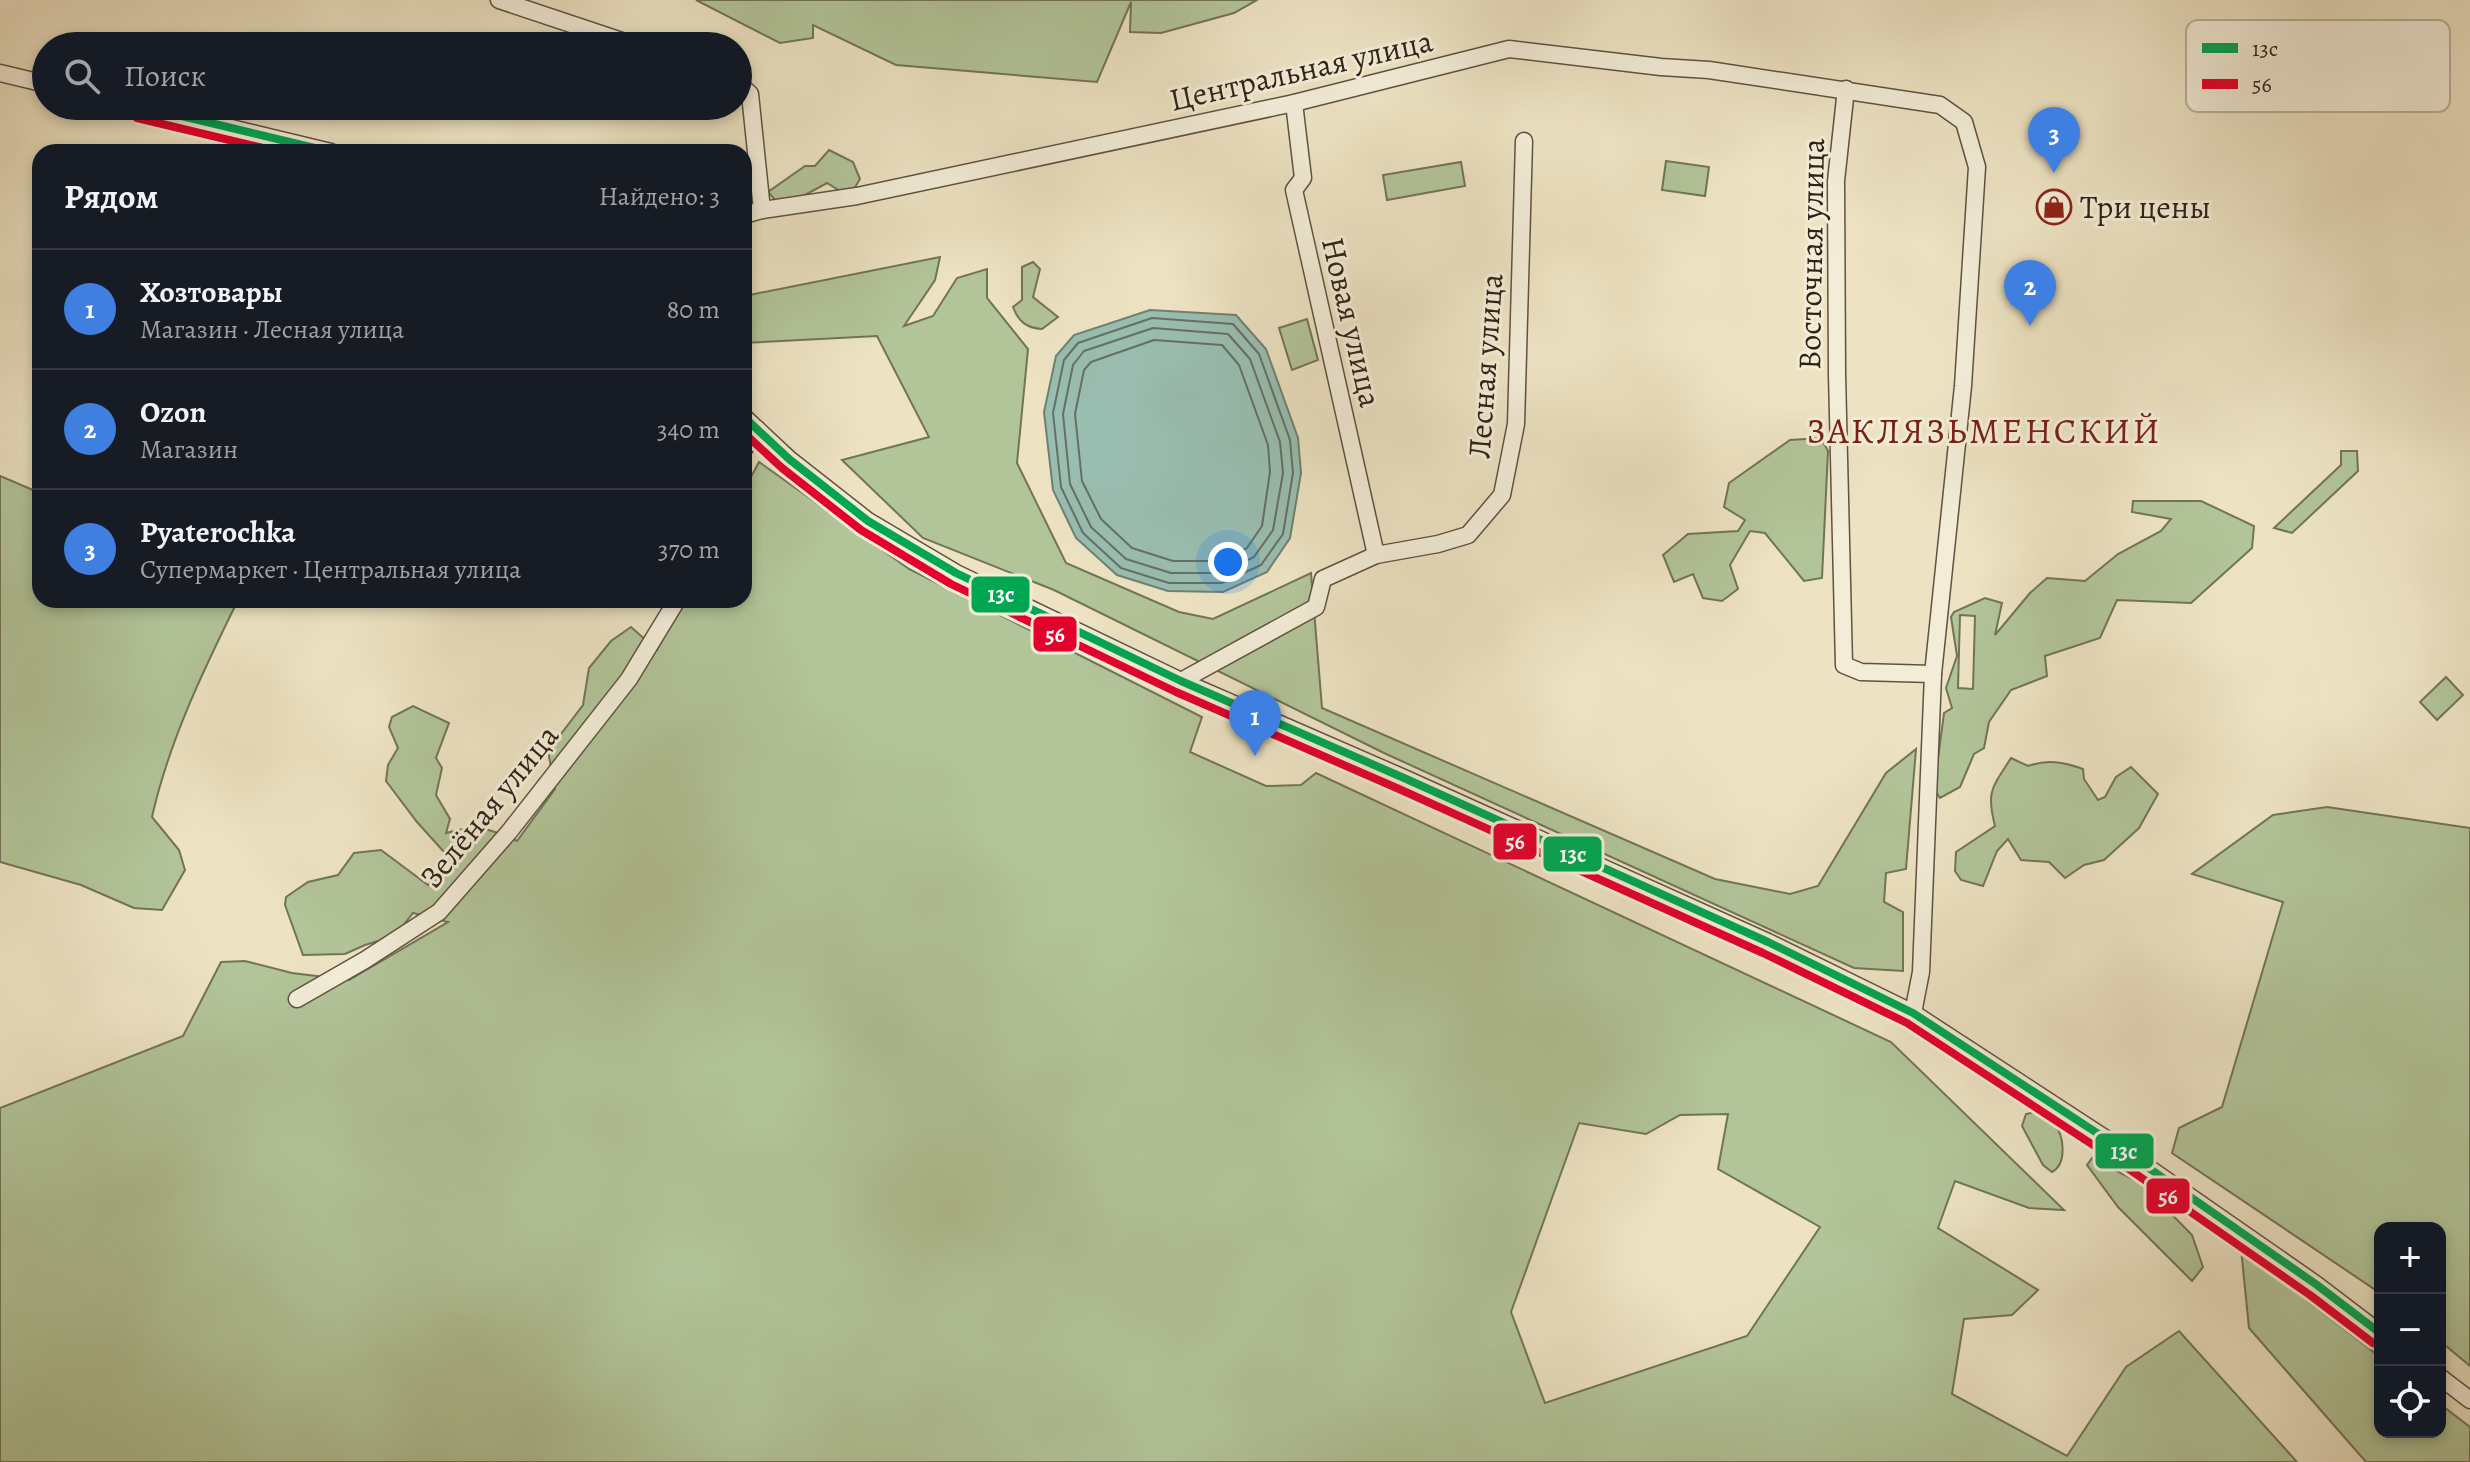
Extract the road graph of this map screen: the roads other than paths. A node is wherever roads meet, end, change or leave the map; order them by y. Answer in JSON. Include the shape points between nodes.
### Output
{"nodes":[{"id":1,"x":499,"y":0,"type":"edge"},
{"id":2,"x":595,"y":32,"type":"edge"},
{"id":3,"x":0,"y":73,"type":"edge"},
{"id":4,"x":32,"y":81,"type":"edge"},
{"id":5,"x":1846,"y":89,"type":"junction"},
{"id":6,"x":1294,"y":103,"type":"junction"},
{"id":7,"x":752,"y":113,"type":"edge"},
{"id":8,"x":198,"y":120,"type":"edge"},
{"id":9,"x":1524,"y":141,"type":"dead end"},
{"id":10,"x":298,"y":144,"type":"edge"},
{"id":11,"x":762,"y":210,"type":"junction"},
{"id":12,"x":752,"y":213,"type":"edge"},
{"id":13,"x":752,"y":424,"type":"edge"},
{"id":14,"x":757,"y":429,"type":"junction"},
{"id":15,"x":752,"y":437,"type":"edge"},
{"id":16,"x":1376,"y":555,"type":"junction"},
{"id":17,"x":672,"y":608,"type":"edge"},
{"id":18,"x":1933,"y":674,"type":"junction"},
{"id":19,"x":1181,"y":681,"type":"junction"},
{"id":20,"x":297,"y":999,"type":"dead end"},
{"id":21,"x":1913,"y":1013,"type":"junction"},
{"id":22,"x":2374,"y":1328,"type":"edge"},
{"id":23,"x":2446,"y":1382,"type":"edge"},
{"id":24,"x":2470,"y":1400,"type":"edge"}],
"edges":[{"from":1,"to":2,"type":"street"},
{"from":3,"to":4,"type":"street"},
{"from":5,"to":6,"type":"street","name":"Центральная улица","via":[[1509,49]]},
{"from":5,"to":18,"type":"street","name":"Восточная улица","via":[[1836,181],[1844,665],[1861,672]]},
{"from":5,"to":18,"type":"street","name":"Центральная улица","via":[[1940,105],[1964,122],[1977,167],[1963,386]]},
{"from":6,"to":11,"type":"street","name":"Центральная улица","via":[[857,196]]},
{"from":6,"to":16,"type":"street","name":"Новая улица","via":[[1303,178],[1294,190]]},
{"from":7,"to":11,"type":"street"},
{"from":8,"to":10,"type":"street"},
{"from":9,"to":16,"type":"street","name":"Лесная улица","via":[[1516,424],[1502,495],[1468,535]]},
{"from":11,"to":12,"type":"street","name":"Центральная улица"},
{"from":13,"to":14,"type":"street"},
{"from":14,"to":15,"type":"street"},
{"from":14,"to":19,"type":"street","via":[[868,521],[956,573]]},
{"from":16,"to":19,"type":"street","name":"Лесная улица","via":[[1323,579],[1316,607]]},
{"from":17,"to":20,"type":"street","name":"Зелёная улица","via":[[629,679],[439,912]]},
{"from":18,"to":21,"type":"street","via":[[1921,972]]},
{"from":19,"to":21,"type":"street","via":[[1768,942]]},
{"from":21,"to":22,"type":"street","via":[[2120,1148]]},
{"from":23,"to":24,"type":"street"}]}
